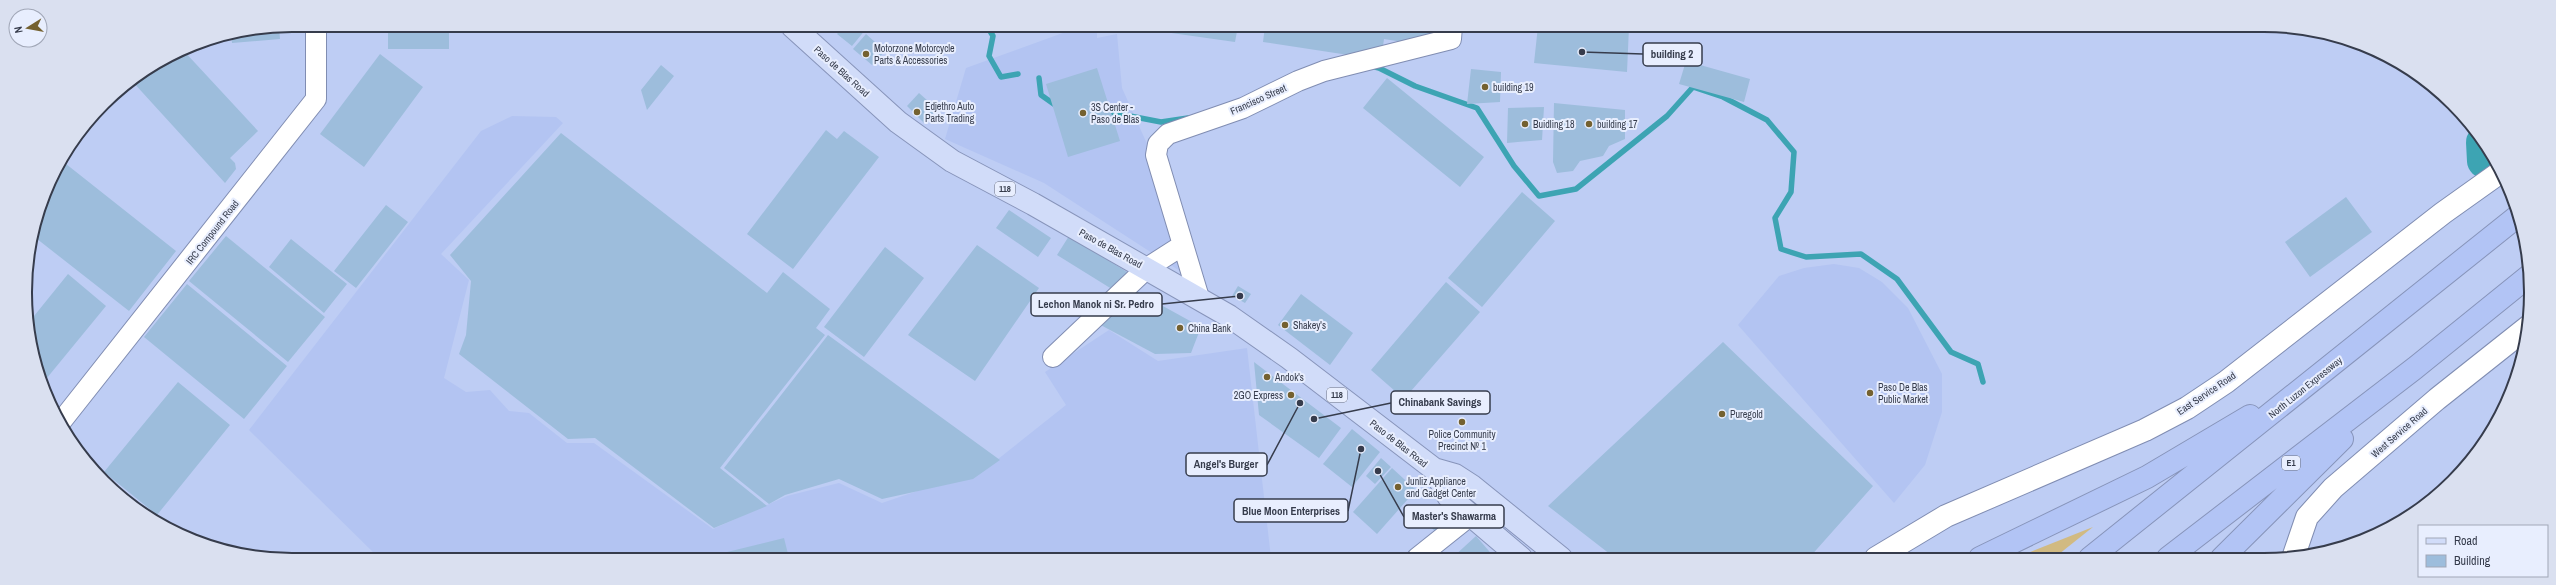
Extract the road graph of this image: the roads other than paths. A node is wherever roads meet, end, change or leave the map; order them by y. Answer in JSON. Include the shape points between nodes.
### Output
{"nodes":[{"id":1,"x":316,"y":32,"type":"edge"},
{"id":2,"x":799,"y":32,"type":"edge"},
{"id":3,"x":1452,"y":32,"type":"edge"},
{"id":4,"x":2496,"y":175,"type":"edge"},
{"id":5,"x":2513,"y":220,"type":"edge"},
{"id":6,"x":1183,"y":245,"type":"junction"},
{"id":7,"x":1147,"y":268,"type":"junction"},
{"id":8,"x":2523,"y":280,"type":"edge"},
{"id":9,"x":1199,"y":298,"type":"junction"},
{"id":10,"x":2521,"y":332,"type":"edge"},
{"id":11,"x":1053,"y":357,"type":"dead end"},
{"id":12,"x":2415,"y":368,"type":"junction"},
{"id":13,"x":2324,"y":372,"type":"junction"},
{"id":14,"x":64,"y":418,"type":"edge"},
{"id":15,"x":1434,"y":469,"type":"junction"},
{"id":16,"x":1471,"y":515,"type":"junction"},
{"id":17,"x":2295,"y":551,"type":"edge"},
{"id":18,"x":1423,"y":553,"type":"edge"},
{"id":19,"x":1515,"y":553,"type":"edge"},
{"id":20,"x":1555,"y":553,"type":"edge"},
{"id":21,"x":1884,"y":553,"type":"edge"},
{"id":22,"x":1990,"y":553,"type":"edge"},
{"id":23,"x":2096,"y":553,"type":"edge"},
{"id":24,"x":2174,"y":553,"type":"edge"},
{"id":25,"x":2227,"y":553,"type":"edge"}],
"edges":[{"from":1,"to":14,"type":"street","name":"IRC Compound Road","via":[[316,99]]},
{"from":2,"to":7,"type":"main road","name":"Paso de Blas Road","number":"118","via":[[898,122],[952,161]]},
{"from":3,"to":6,"type":"street","name":"Francisco Street","via":[[1451,39],[1324,71],[1243,108],[1168,134],[1158,144],[1156,155]]},
{"from":4,"to":21,"type":"main road","name":"East Service Road","via":[[2226,382],[2187,408],[2145,430],[1946,516]]},
{"from":5,"to":13,"type":"highway","name":"North Luzon Expressway"},
{"from":6,"to":7,"type":"street"},
{"from":6,"to":9,"type":"street","name":"Francisco Street"},
{"from":7,"to":9,"type":"main road","name":"Paso de Blas Road","number":"118"},
{"from":7,"to":11,"type":"street"},
{"from":8,"to":12,"type":"highway","number":"E1"},
{"from":9,"to":15,"type":"main road","name":"Paso de Blas Road","number":"118","via":[[1289,358]]},
{"from":10,"to":17,"type":"main road","name":"West Service Road","via":[[2436,399],[2333,488],[2307,517]]},
{"from":12,"to":24,"type":"highway","number":"E1"},
{"from":12,"to":25,"type":"highway"},
{"from":13,"to":22,"type":"highway","via":[[2147,477]]},
{"from":13,"to":23,"type":"highway","name":"North Luzon Expressway"},
{"from":15,"to":16,"type":"main road","name":"Paso de Blas Road","number":"118","via":[[1448,496]]},
{"from":15,"to":20,"type":"main road","name":"Paso de Blas Road","number":"118","via":[[1455,475],[1472,486]]},
{"from":16,"to":18,"type":"street"},
{"from":16,"to":19,"type":"main road","name":"Paso de Blas Road","number":"118"}]}
